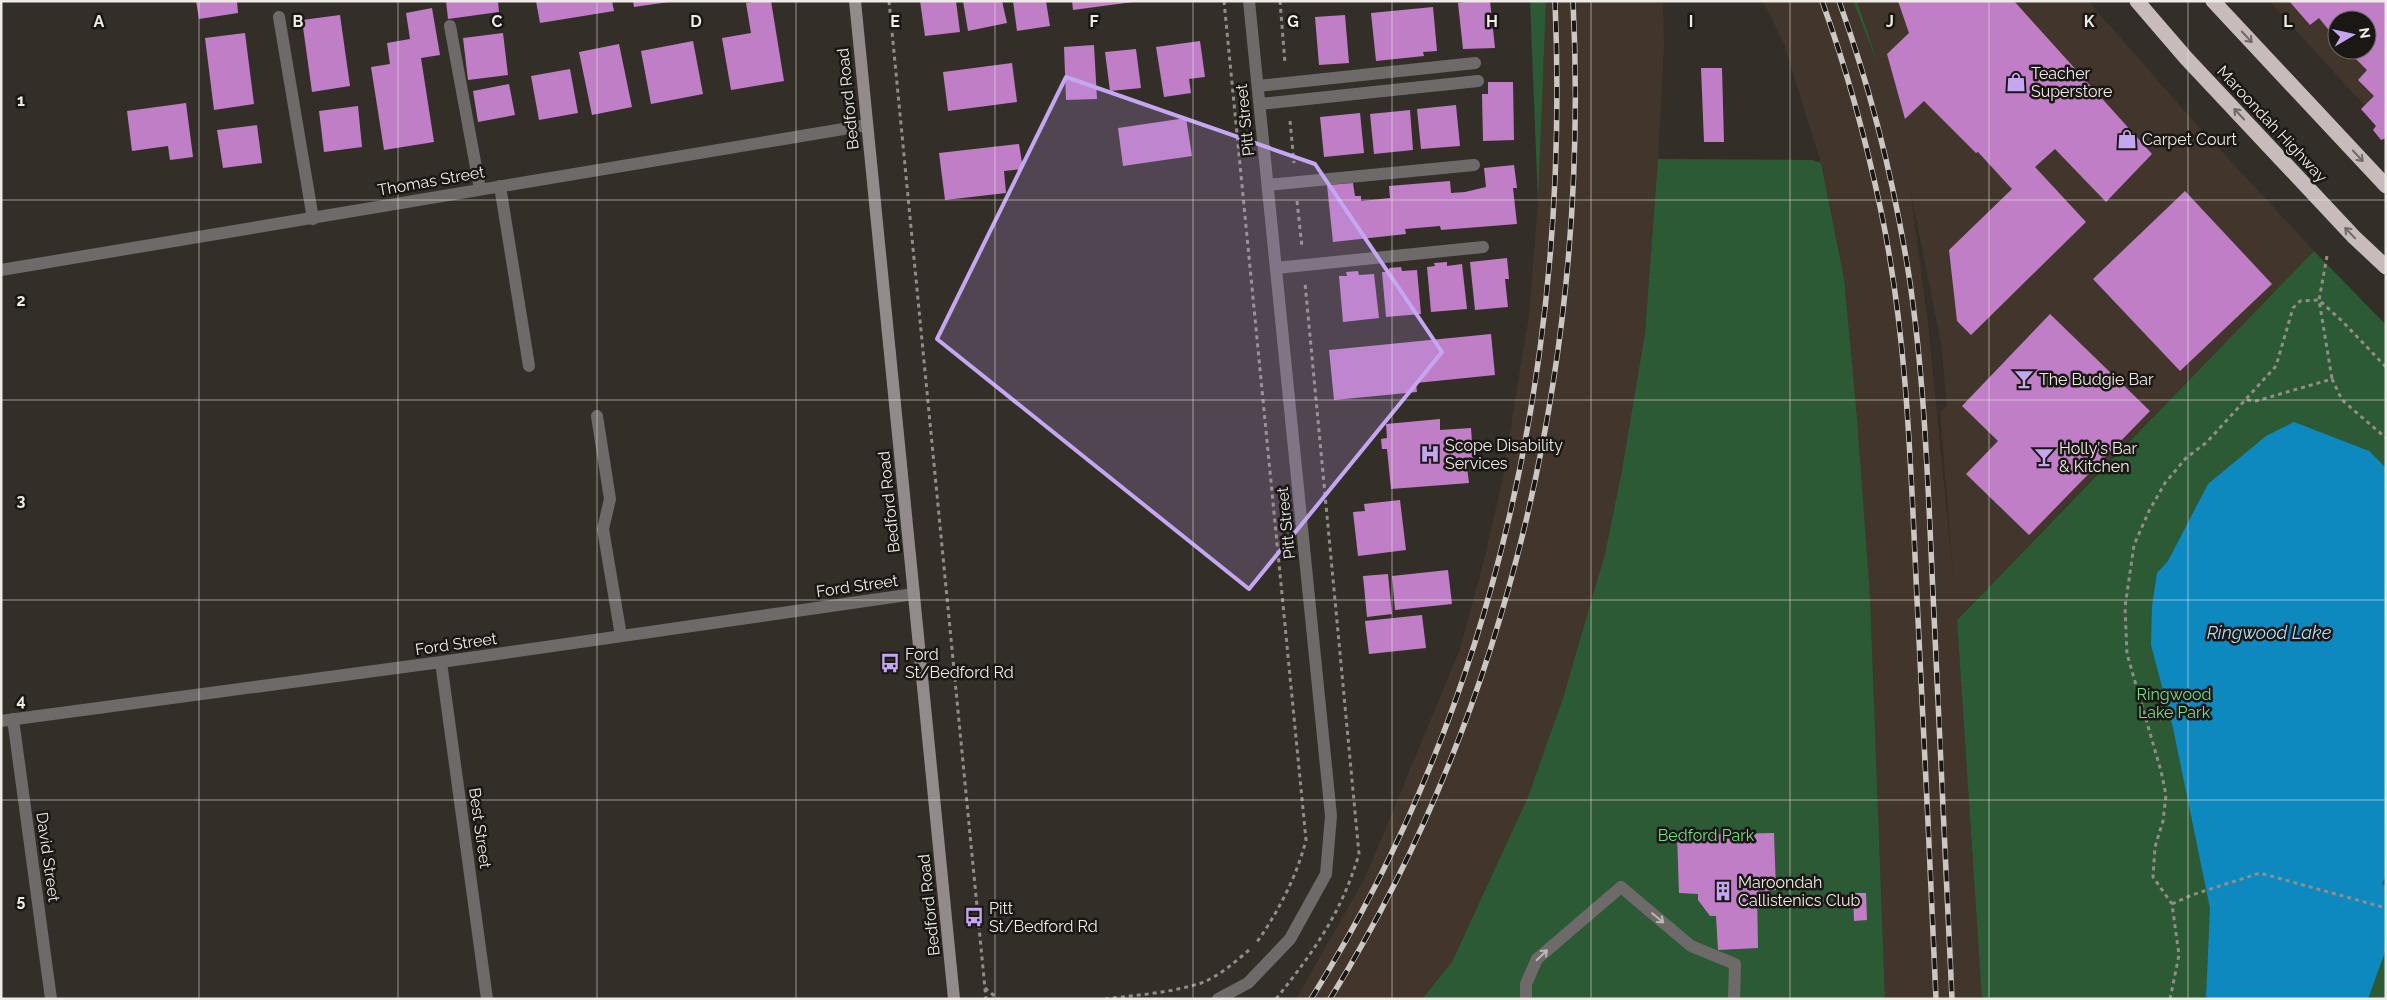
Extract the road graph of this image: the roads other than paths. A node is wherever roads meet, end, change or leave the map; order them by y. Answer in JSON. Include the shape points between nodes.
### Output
{"nodes":[{"id":1,"x":855,"y":1,"type":"edge"},
{"id":2,"x":1249,"y":1,"type":"edge"},
{"id":3,"x":2137,"y":1,"type":"edge"},
{"id":4,"x":2213,"y":1,"type":"edge"},
{"id":5,"x":279,"y":17,"type":"dead end"},
{"id":6,"x":450,"y":26,"type":"dead end"},
{"id":7,"x":1475,"y":63,"type":"dead end"},
{"id":8,"x":1478,"y":81,"type":"dead end"},
{"id":9,"x":1258,"y":86,"type":"junction"},
{"id":10,"x":1260,"y":104,"type":"junction"},
{"id":11,"x":867,"y":125,"type":"junction"},
{"id":12,"x":1474,"y":165,"type":"dead end"},
{"id":13,"x":1268,"y":185,"type":"junction"},
{"id":14,"x":500,"y":186,"type":"junction"},
{"id":15,"x":2386,"y":186,"type":"edge"},
{"id":16,"x":480,"y":189,"type":"junction"},
{"id":17,"x":313,"y":219,"type":"junction"},
{"id":18,"x":1483,"y":247,"type":"dead end"},
{"id":19,"x":2386,"y":267,"type":"edge"},
{"id":20,"x":1276,"y":268,"type":"junction"},
{"id":21,"x":1,"y":270,"type":"edge"},
{"id":22,"x":529,"y":366,"type":"dead end"},
{"id":23,"x":597,"y":416,"type":"dead end"},
{"id":24,"x":914,"y":594,"type":"junction"},
{"id":25,"x":621,"y":636,"type":"junction"},
{"id":26,"x":441,"y":662,"type":"junction"},
{"id":27,"x":7,"y":720,"type":"edge"},
{"id":28,"x":51,"y":999,"type":"edge"},
{"id":29,"x":487,"y":999,"type":"edge"},
{"id":30,"x":954,"y":999,"type":"edge"},
{"id":31,"x":1218,"y":999,"type":"edge"},
{"id":32,"x":1526,"y":999,"type":"edge"},
{"id":33,"x":1734,"y":999,"type":"edge"}],
"edges":[{"from":1,"to":11,"type":"main road","name":"Bedford Road"},
{"from":2,"to":9,"type":"street","name":"Pitt Street"},
{"from":19,"to":3,"type":"highway","name":"Maroondah Highway","one_way":true,"via":[[2186,58]]},
{"from":4,"to":15,"type":"highway","one_way":true},
{"from":5,"to":17,"type":"street"},
{"from":6,"to":16,"type":"street"},
{"from":7,"to":9,"type":"street"},
{"from":8,"to":10,"type":"street"},
{"from":9,"to":10,"type":"street","name":"Pitt Street"},
{"from":10,"to":13,"type":"street","name":"Pitt Street"},
{"from":11,"to":14,"type":"street","name":"Thomas Street"},
{"from":11,"to":24,"type":"main road","name":"Bedford Road"},
{"from":12,"to":13,"type":"street"},
{"from":13,"to":20,"type":"street","name":"Pitt Street"},
{"from":14,"to":16,"type":"street","name":"Thomas Street"},
{"from":14,"to":22,"type":"street"},
{"from":16,"to":17,"type":"street","name":"Thomas Street"},
{"from":17,"to":21,"type":"street","name":"Thomas Street"},
{"from":18,"to":20,"type":"street"},
{"from":20,"to":31,"type":"street","name":"Pitt Street","via":[[1330,826],[1326,874],[1290,939],[1248,983]]},
{"from":23,"to":25,"type":"street","via":[[610,499],[603,529]]},
{"from":24,"to":25,"type":"street","name":"Ford Street"},
{"from":24,"to":30,"type":"main road","name":"Bedford Road"},
{"from":25,"to":26,"type":"street","name":"Ford Street"},
{"from":26,"to":27,"type":"street","name":"Ford Street"},
{"from":26,"to":29,"type":"street","name":"Best Street"},
{"from":27,"to":28,"type":"street","name":"David Street"},
{"from":32,"to":33,"type":"street","one_way":true,"via":[[1526,984],[1537,959],[1621,887],[1692,946],[1735,964]]}]}
